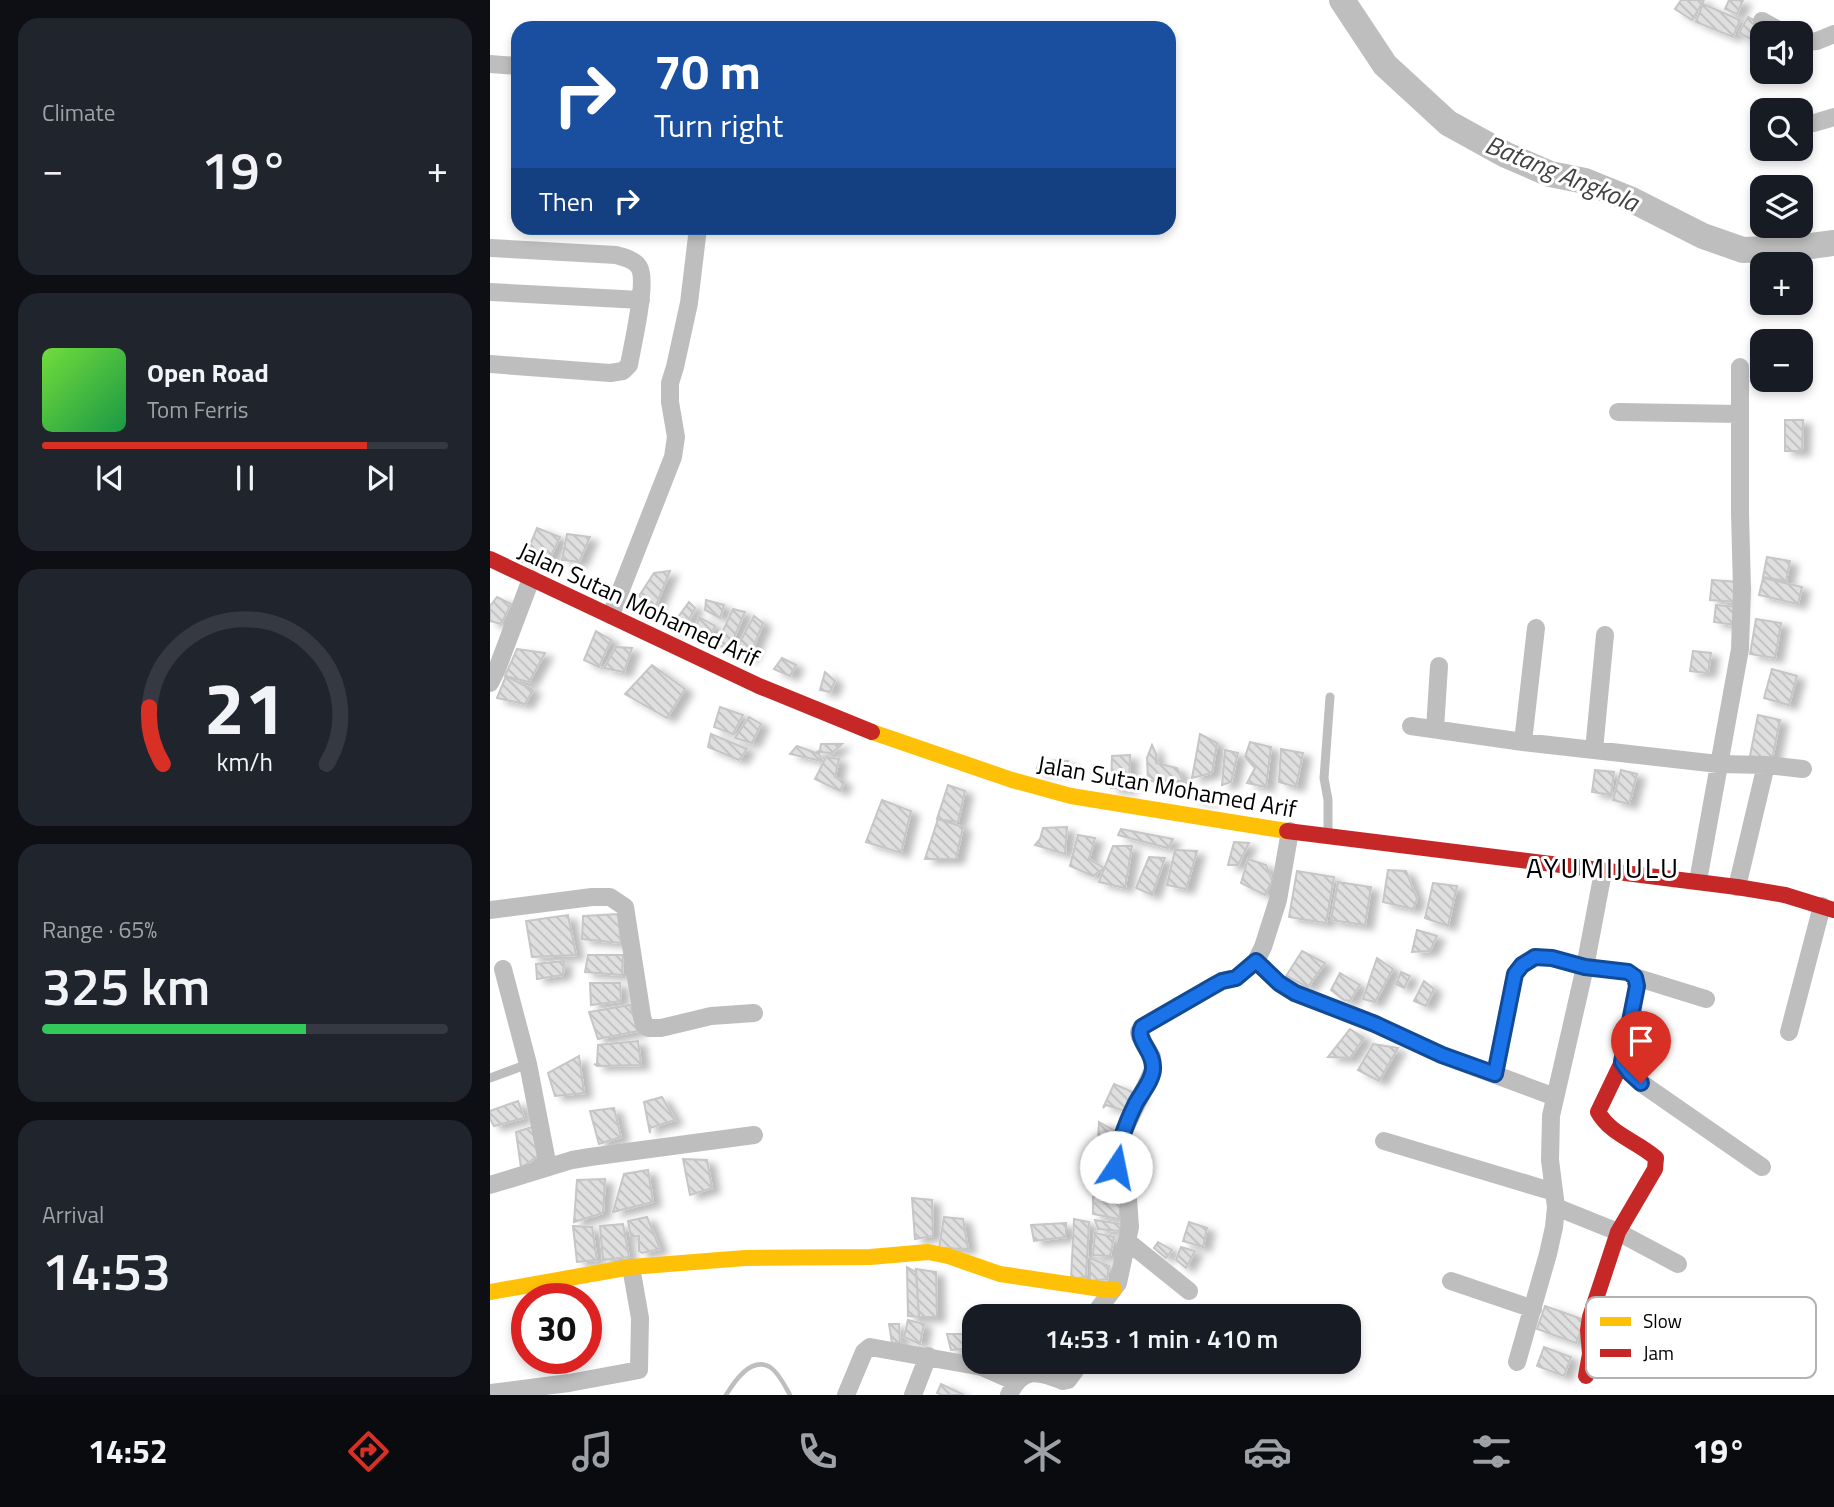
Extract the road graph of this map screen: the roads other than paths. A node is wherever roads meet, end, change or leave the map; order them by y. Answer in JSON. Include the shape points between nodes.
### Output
{"nodes":[{"id":1,"x":1834,"y":34,"type":"edge"},
{"id":2,"x":1813,"y":41,"type":"edge"},
{"id":3,"x":490,"y":64,"type":"edge"},
{"id":4,"x":511,"y":66,"type":"edge"},
{"id":5,"x":1834,"y":117,"type":"edge"},
{"id":6,"x":1813,"y":123,"type":"edge"},
{"id":7,"x":697,"y":235,"type":"edge"},
{"id":8,"x":490,"y":248,"type":"edge"},
{"id":9,"x":490,"y":292,"type":"edge"},
{"id":10,"x":640,"y":300,"type":"junction"},
{"id":11,"x":490,"y":364,"type":"edge"},
{"id":12,"x":1740,"y":367,"type":"dead end"},
{"id":13,"x":1618,"y":412,"type":"dead end"},
{"id":14,"x":1740,"y":414,"type":"junction"},
{"id":15,"x":490,"y":559,"type":"edge"},
{"id":16,"x":531,"y":579,"type":"junction"},
{"id":17,"x":611,"y":615,"type":"junction"},
{"id":18,"x":1536,"y":628,"type":"dead end"},
{"id":19,"x":1605,"y":635,"type":"dead end"},
{"id":20,"x":1439,"y":666,"type":"dead end"},
{"id":21,"x":490,"y":683,"type":"edge"},
{"id":22,"x":1330,"y":697,"type":"dead end"},
{"id":23,"x":1411,"y":726,"type":"dead end"},
{"id":24,"x":1435,"y":729,"type":"junction"},
{"id":25,"x":1523,"y":742,"type":"junction"},
{"id":26,"x":1594,"y":750,"type":"junction"},
{"id":27,"x":1718,"y":764,"type":"junction"},
{"id":28,"x":1766,"y":765,"type":"junction"},
{"id":29,"x":1803,"y":769,"type":"dead end"},
{"id":30,"x":1290,"y":831,"type":"junction"},
{"id":31,"x":1328,"y":836,"type":"junction"},
{"id":32,"x":1603,"y":872,"type":"junction"},
{"id":33,"x":1698,"y":881,"type":"junction"},
{"id":34,"x":1737,"y":887,"type":"junction"},
{"id":35,"x":1828,"y":908,"type":"edge"},
{"id":36,"x":490,"y":910,"type":"edge"},
{"id":37,"x":1256,"y":961,"type":"junction"},
{"id":38,"x":1585,"y":967,"type":"junction"},
{"id":39,"x":503,"y":969,"type":"dead end"},
{"id":40,"x":1635,"y":977,"type":"junction"},
{"id":41,"x":1706,"y":999,"type":"dead end"},
{"id":42,"x":754,"y":1013,"type":"dead end"},
{"id":43,"x":1789,"y":1032,"type":"dead end"},
{"id":44,"x":1622,"y":1062,"type":"junction"},
{"id":45,"x":528,"y":1063,"type":"junction"},
{"id":46,"x":1495,"y":1074,"type":"junction"},
{"id":47,"x":490,"y":1078,"type":"edge"},
{"id":48,"x":1555,"y":1097,"type":"junction"},
{"id":49,"x":754,"y":1135,"type":"dead end"},
{"id":50,"x":1384,"y":1141,"type":"dead end"},
{"id":51,"x":548,"y":1167,"type":"junction"},
{"id":52,"x":1762,"y":1167,"type":"dead end"},
{"id":53,"x":490,"y":1185,"type":"edge"},
{"id":54,"x":1555,"y":1199,"type":"junction"},
{"id":55,"x":1618,"y":1232,"type":"junction"},
{"id":56,"x":1127,"y":1241,"type":"junction"},
{"id":57,"x":1678,"y":1264,"type":"dead end"},
{"id":58,"x":631,"y":1267,"type":"junction"},
{"id":59,"x":1451,"y":1280,"type":"dead end"},
{"id":60,"x":1114,"y":1289,"type":"junction"},
{"id":61,"x":1189,"y":1291,"type":"dead end"},
{"id":62,"x":490,"y":1292,"type":"edge"},
{"id":63,"x":1597,"y":1297,"type":"edge"},
{"id":64,"x":1102,"y":1304,"type":"edge"},
{"id":65,"x":1533,"y":1309,"type":"junction"},
{"id":66,"x":928,"y":1356,"type":"junction"},
{"id":67,"x":1517,"y":1362,"type":"dead end"},
{"id":68,"x":1013,"y":1388,"type":"edge"},
{"id":69,"x":1065,"y":1388,"type":"edge"},
{"id":70,"x":490,"y":1392,"type":"edge"},
{"id":71,"x":846,"y":1395,"type":"edge"},
{"id":72,"x":913,"y":1395,"type":"edge"}],
"edges":[{"from":1,"to":2,"type":"street"},
{"from":3,"to":4,"type":"street"},
{"from":5,"to":6,"type":"street"},
{"from":7,"to":17,"type":"street","via":[[686,321],[670,383],[676,436],[673,457]]},
{"from":8,"to":10,"type":"street","via":[[626,258],[640,269]]},
{"from":9,"to":10,"type":"street"},
{"from":10,"to":11,"type":"street","via":[[629,365],[623,371]]},
{"from":12,"to":14,"type":"street"},
{"from":13,"to":14,"type":"street"},
{"from":14,"to":27,"type":"street","via":[[1740,649]]},
{"from":15,"to":16,"type":"street","name":"Jalan Sutan Mohamed Arif"},
{"from":16,"to":17,"type":"street","name":"Jalan Sutan Mohamed Arif"},
{"from":16,"to":21,"type":"street"},
{"from":17,"to":30,"type":"street","name":"Jalan Sutan Mohamed Arif","via":[[759,686],[1001,777],[1071,796]]},
{"from":18,"to":25,"type":"street"},
{"from":19,"to":26,"type":"street"},
{"from":20,"to":24,"type":"street"},
{"from":22,"to":31,"type":"lane","via":[[1324,778]]},
{"from":23,"to":24,"type":"street"},
{"from":24,"to":25,"type":"street"},
{"from":25,"to":26,"type":"street"},
{"from":26,"to":27,"type":"street"},
{"from":27,"to":28,"type":"street"},
{"from":27,"to":33,"type":"street"},
{"from":28,"to":29,"type":"street"},
{"from":28,"to":34,"type":"street"},
{"from":30,"to":31,"type":"street","name":"Jalan Sutan Mohamed Arif"},
{"from":30,"to":37,"type":"street","via":[[1278,901]]},
{"from":31,"to":32,"type":"street","name":"Jalan Sutan Mohamed Arif"},
{"from":32,"to":33,"type":"street","name":"Jalan Sutan Mohamed Arif"},
{"from":32,"to":38,"type":"street"},
{"from":33,"to":34,"type":"street","name":"Jalan Sutan Mohamed Arif"},
{"from":34,"to":35,"type":"street","name":"Jalan Sutan Mohamed Arif"},
{"from":35,"to":43,"type":"street"},
{"from":36,"to":42,"type":"street","via":[[610,897],[625,907],[642,1016],[648,1028]]},
{"from":37,"to":46,"type":"street","via":[[1295,993]]},
{"from":37,"to":56,"type":"street","via":[[1236,978],[1191,998],[1139,1032],[1152,1056],[1153,1070],[1117,1155],[1116,1167],[1128,1199]]},
{"from":38,"to":40,"type":"street","via":[[1628,972]]},
{"from":38,"to":46,"type":"street","via":[[1535,957],[1522,965],[1515,974]]},
{"from":38,"to":48,"type":"street"},
{"from":39,"to":45,"type":"street"},
{"from":40,"to":41,"type":"street"},
{"from":40,"to":44,"type":"street"},
{"from":44,"to":52,"type":"street","via":[[1641,1083]]},
{"from":44,"to":55,"type":"street","via":[[1598,1112],[1606,1126],[1656,1158],[1655,1169]]},
{"from":45,"to":47,"type":"lane"},
{"from":45,"to":51,"type":"street"},
{"from":46,"to":48,"type":"street"},
{"from":48,"to":54,"type":"street","via":[[1550,1160]]},
{"from":49,"to":51,"type":"street","via":[[618,1152]]},
{"from":50,"to":54,"type":"street"},
{"from":51,"to":53,"type":"street"},
{"from":54,"to":55,"type":"street"},
{"from":54,"to":65,"type":"street","via":[[1548,1254]]},
{"from":55,"to":57,"type":"street"},
{"from":55,"to":63,"type":"street"},
{"from":56,"to":60,"type":"street"},
{"from":56,"to":61,"type":"street"},
{"from":58,"to":60,"type":"street","via":[[928,1252],[1000,1274]]},
{"from":58,"to":62,"type":"street"},
{"from":58,"to":70,"type":"street","via":[[640,1318],[639,1370]]},
{"from":59,"to":65,"type":"street"},
{"from":60,"to":64,"type":"street"},
{"from":65,"to":67,"type":"street"},
{"from":66,"to":68,"type":"street","via":[[982,1367]]},
{"from":66,"to":71,"type":"street","via":[[870,1347],[863,1352]]},
{"from":66,"to":72,"type":"street"},
{"from":68,"to":69,"type":"street","via":[[1033,1372]]}]}
